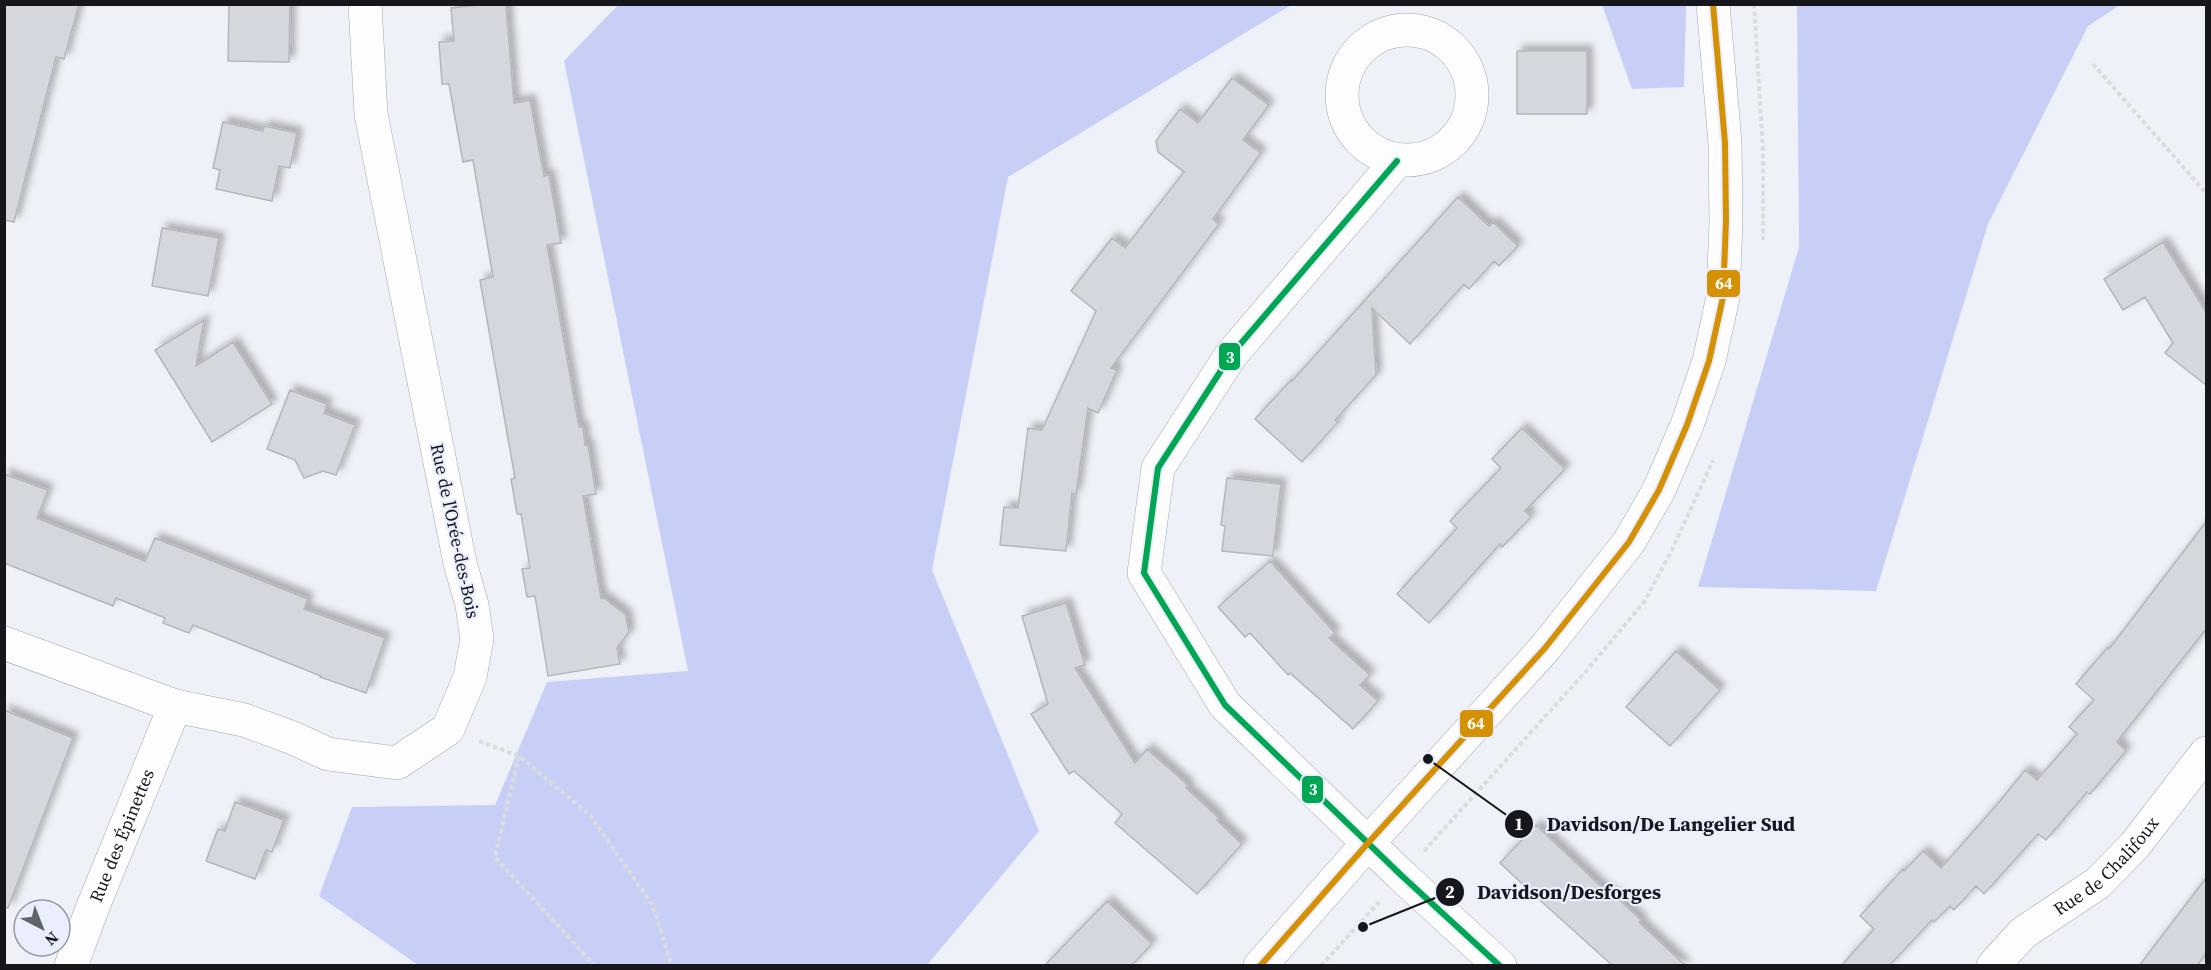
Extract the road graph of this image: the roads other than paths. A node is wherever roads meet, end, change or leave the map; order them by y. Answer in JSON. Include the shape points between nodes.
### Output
{"nodes":[{"id":1,"x":364,"y":4,"type":"edge"},
{"id":2,"x":1713,"y":4,"type":"edge"},
{"id":3,"x":1397,"y":161,"type":"junction"},
{"id":4,"x":4,"y":643,"type":"edge"},
{"id":5,"x":175,"y":706,"type":"junction"},
{"id":6,"x":2206,"y":753,"type":"edge"},
{"id":7,"x":1368,"y":843,"type":"junction"},
{"id":8,"x":71,"y":966,"type":"edge"},
{"id":9,"x":1260,"y":966,"type":"edge"},
{"id":10,"x":1500,"y":966,"type":"edge"},
{"id":11,"x":1993,"y":966,"type":"edge"}],
"edges":[{"from":1,"to":5,"type":"street","name":"Rue de l'Orée-des-Bois","via":[[371,114],[460,563],[472,605],[477,639],[470,677],[448,729],[397,764],[328,754],[244,720]]},
{"from":2,"to":7,"type":"street","via":[[1725,143],[1724,297],[1709,361],[1687,425],[1659,490],[1629,542],[1545,648]]},
{"from":3,"to":3,"type":"street","via":[[1435,155],[1456,137],[1463,130],[1473,94],[1463,58],[1434,34],[1397,28],[1363,44],[1342,76],[1342,114],[1363,145]]},
{"from":3,"to":7,"type":"street","via":[[1231,355],[1158,468],[1144,573],[1225,705]]},
{"from":4,"to":5,"type":"street","name":"Rue de l'Orée-des-Bois"},
{"from":5,"to":8,"type":"street","name":"Rue des Épinettes"},
{"from":6,"to":11,"type":"street","name":"Rue de Chalifoux","via":[[2135,845],[2098,883],[2023,933]]},
{"from":7,"to":9,"type":"street"},
{"from":7,"to":10,"type":"street"}]}
